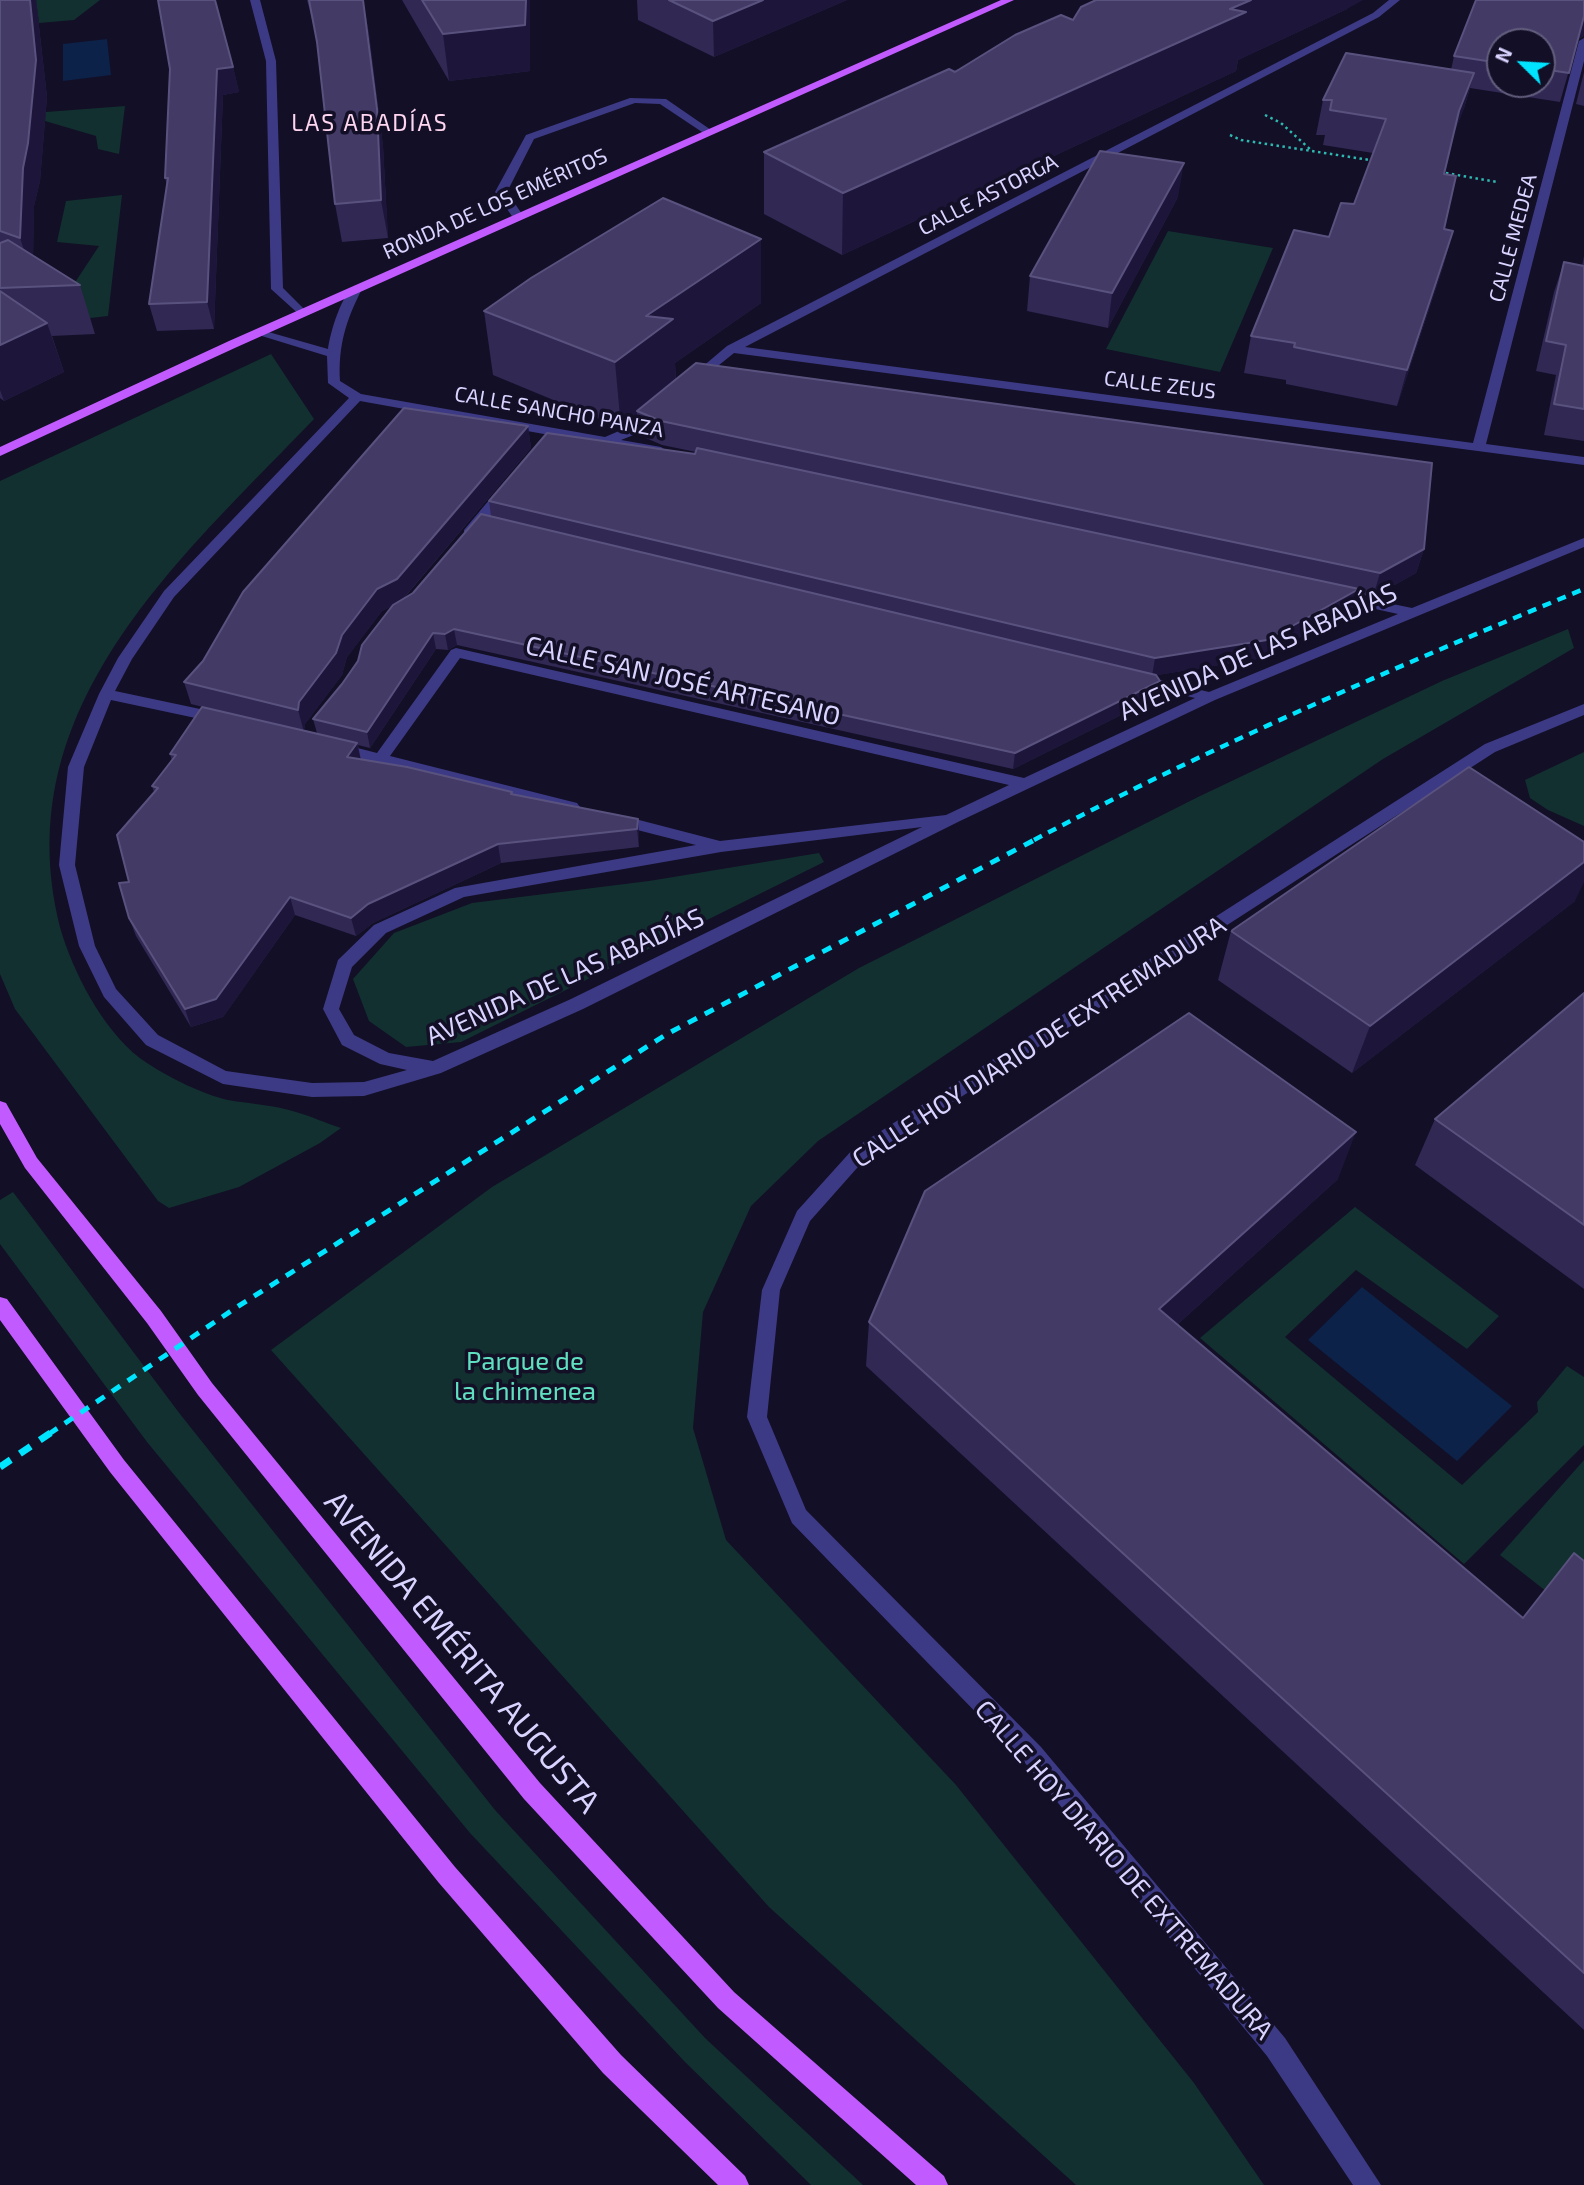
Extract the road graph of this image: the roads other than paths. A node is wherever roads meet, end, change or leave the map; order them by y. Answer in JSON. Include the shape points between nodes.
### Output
{"nodes":[{"id":1,"x":255,"y":0,"type":"edge"},
{"id":2,"x":1009,"y":0,"type":"edge"},
{"id":3,"x":1395,"y":0,"type":"edge"},
{"id":4,"x":1584,"y":41,"type":"edge"},
{"id":5,"x":709,"y":132,"type":"junction"},
{"id":6,"x":518,"y":217,"type":"junction"},
{"id":7,"x":356,"y":289,"type":"junction"},
{"id":8,"x":302,"y":313,"type":"junction"},
{"id":9,"x":258,"y":333,"type":"junction"},
{"id":10,"x":731,"y":349,"type":"junction"},
{"id":11,"x":332,"y":355,"type":"junction"},
{"id":12,"x":681,"y":390,"type":"edge"},
{"id":13,"x":357,"y":397,"type":"junction"},
{"id":14,"x":671,"y":398,"type":"edge"},
{"id":15,"x":610,"y":440,"type":"junction"},
{"id":16,"x":1479,"y":445,"type":"junction"},
{"id":17,"x":0,"y":452,"type":"edge"},
{"id":18,"x":678,"y":455,"type":"edge"},
{"id":19,"x":1584,"y":461,"type":"edge"},
{"id":20,"x":513,"y":482,"type":"edge"},
{"id":21,"x":1584,"y":542,"type":"edge"},
{"id":22,"x":461,"y":543,"type":"edge"},
{"id":23,"x":1315,"y":592,"type":"edge"},
{"id":24,"x":1410,"y":612,"type":"junction"},
{"id":25,"x":1129,"y":677,"type":"edge"},
{"id":26,"x":106,"y":694,"type":"junction"},
{"id":27,"x":1210,"y":697,"type":"junction"},
{"id":28,"x":1584,"y":709,"type":"edge"},
{"id":29,"x":240,"y":724,"type":"edge"},
{"id":30,"x":317,"y":743,"type":"edge"},
{"id":31,"x":381,"y":758,"type":"junction"},
{"id":32,"x":1025,"y":785,"type":"junction"},
{"id":33,"x":955,"y":817,"type":"junction"},
{"id":34,"x":721,"y":846,"type":"junction"},
{"id":35,"x":435,"y":1068,"type":"junction"},
{"id":36,"x":0,"y":1108,"type":"edge"},
{"id":37,"x":0,"y":1305,"type":"edge"},
{"id":38,"x":1364,"y":2182,"type":"edge"},
{"id":39,"x":736,"y":2185,"type":"edge"},
{"id":40,"x":935,"y":2185,"type":"edge"}],
"edges":[{"from":1,"to":8,"type":"street","via":[[271,61],[277,289]]},
{"from":2,"to":5,"type":"main road","name":"RONDA DE LOS EMÉRITOS"},
{"from":3,"to":10,"type":"street","name":"CALLE ASTORGA","via":[[1366,21]]},
{"from":4,"to":16,"type":"street","name":"CALLE MEDEA"},
{"from":5,"to":6,"type":"main road","name":"RONDA DE LOS EMÉRITOS"},
{"from":5,"to":6,"type":"street","via":[[662,101],[634,100],[530,137],[501,192]]},
{"from":6,"to":7,"type":"main road","name":"RONDA DE LOS EMÉRITOS"},
{"from":7,"to":8,"type":"main road","name":"RONDA DE LOS EMÉRITOS"},
{"from":7,"to":11,"type":"street","via":[[338,325]]},
{"from":8,"to":9,"type":"main road","name":"RONDA DE LOS EMÉRITOS"},
{"from":9,"to":11,"type":"street"},
{"from":9,"to":17,"type":"main road","name":"RONDA DE LOS EMÉRITOS"},
{"from":10,"to":12,"type":"street","name":"CALLE ASTORGA"},
{"from":10,"to":16,"type":"street","name":"CALLE ZEUS"},
{"from":11,"to":13,"type":"street","via":[[334,383]]},
{"from":13,"to":15,"type":"street","name":"CALLE SANCHO PANZA","via":[[551,437]]},
{"from":13,"to":26,"type":"street","via":[[169,594]]},
{"from":14,"to":15,"type":"street","via":[[631,431]]},
{"from":15,"to":18,"type":"street","name":"CALLE SANCHO PANZA"},
{"from":16,"to":19,"type":"street","name":"CALLE ZEUS"},
{"from":20,"to":22,"type":"street","via":[[485,524]]},
{"from":21,"to":24,"type":"street","name":"AVENIDA DE LAS ABADÍAS"},
{"from":23,"to":24,"type":"street"},
{"from":24,"to":27,"type":"street","name":"AVENIDA DE LAS ABADÍAS"},
{"from":25,"to":27,"type":"street"},
{"from":26,"to":29,"type":"street"},
{"from":26,"to":35,"type":"street","via":[[76,767],[67,865],[87,946],[110,993],[152,1040],[223,1077],[312,1090],[364,1089]]},
{"from":27,"to":32,"type":"street","name":"AVENIDA DE LAS ABADÍAS"},
{"from":28,"to":38,"type":"street","name":"CALLE HOY DIARIO DE EXTREMADURA","via":[[1490,748],[1443,788],[859,1154],[803,1216],[771,1290],[757,1417],[799,1516],[1033,1755],[1276,2047]]},
{"from":30,"to":31,"type":"street"},
{"from":31,"to":32,"type":"street","name":"CALLE SAN JOSÉ ARTESANO","via":[[456,653]]},
{"from":31,"to":34,"type":"street"},
{"from":32,"to":33,"type":"street","name":"AVENIDA DE LAS ABADÍAS"},
{"from":33,"to":34,"type":"street","name":"AVENIDA DE LAS ABADÍAS"},
{"from":33,"to":35,"type":"street","name":"AVENIDA DE LAS ABADÍAS","via":[[577,1004]]},
{"from":34,"to":35,"type":"street","name":"AVENIDA DE LAS ABADÍAS","via":[[461,892],[380,929],[344,964],[331,1009],[348,1040],[386,1059]]},
{"from":36,"to":40,"type":"main road","name":"AVENIDA EMÉRITA AUGUSTA","via":[[31,1163],[154,1317],[205,1390],[533,1790],[726,2000]]},
{"from":37,"to":39,"type":"main road","via":[[117,1466],[447,1875],[612,2064]]}]}
